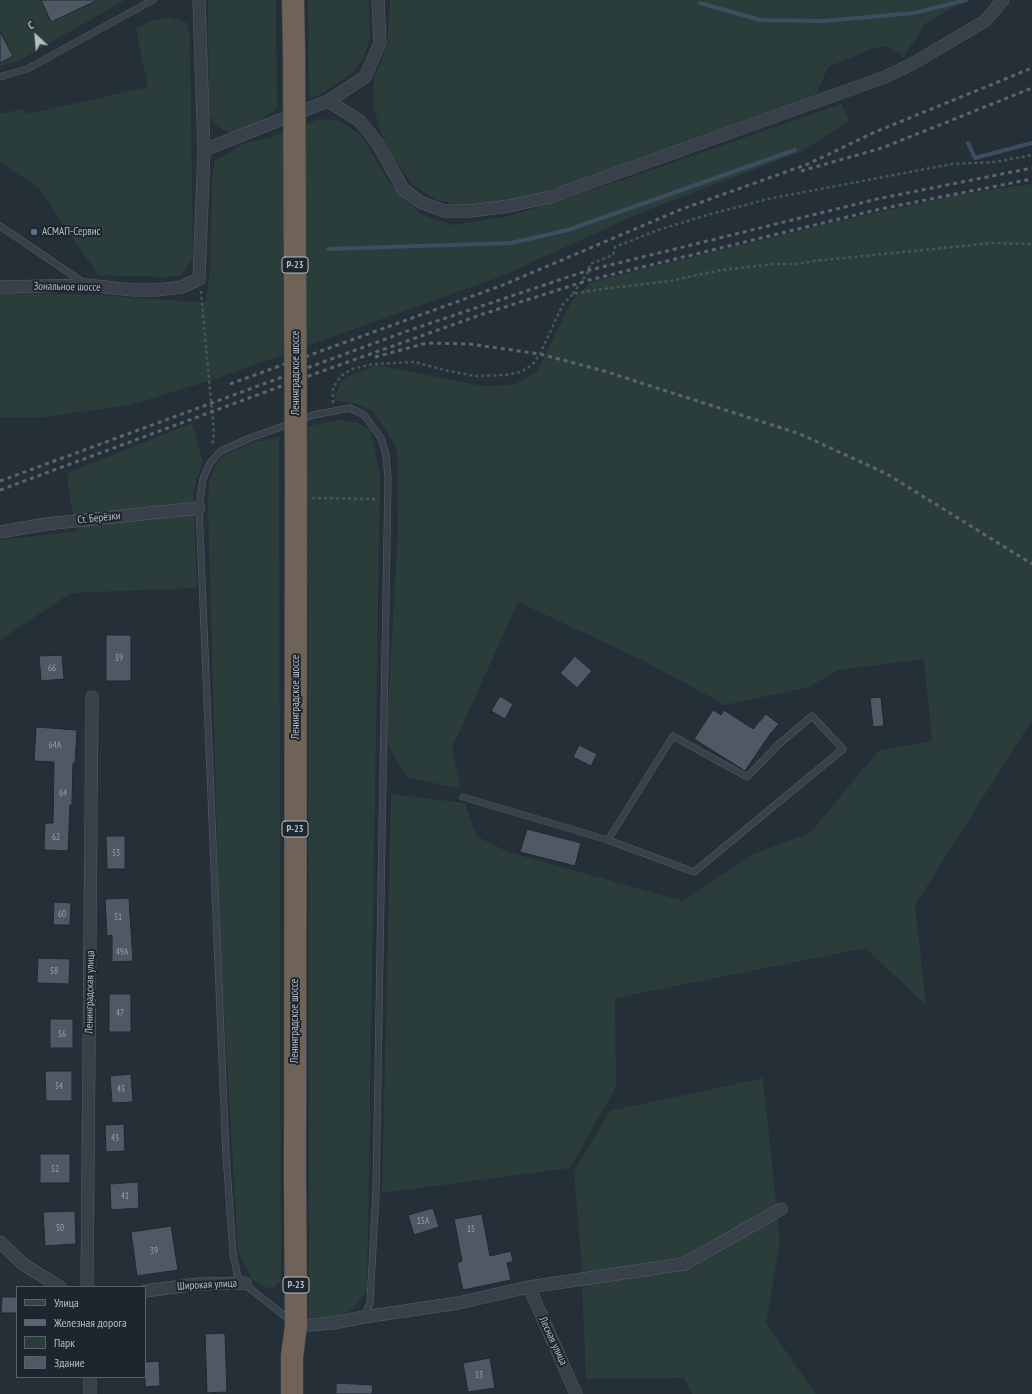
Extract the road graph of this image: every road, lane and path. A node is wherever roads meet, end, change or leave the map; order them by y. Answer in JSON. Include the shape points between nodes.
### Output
{"nodes":[{"id":1,"x":153,"y":0,"type":"edge"},
{"id":2,"x":199,"y":0,"type":"edge"},
{"id":3,"x":293,"y":0,"type":"edge"},
{"id":4,"x":378,"y":0,"type":"edge"},
{"id":5,"x":1004,"y":0,"type":"edge"},
{"id":6,"x":0,"y":76,"type":"edge"},
{"id":7,"x":328,"y":100,"type":"junction"},
{"id":8,"x":204,"y":150,"type":"junction"},
{"id":9,"x":1032,"y":155,"type":"edge"},
{"id":10,"x":0,"y":226,"type":"edge"},
{"id":11,"x":1032,"y":244,"type":"edge"},
{"id":12,"x":199,"y":279,"type":"junction"},
{"id":13,"x":87,"y":285,"type":"junction"},
{"id":14,"x":0,"y":287,"type":"edge"},
{"id":15,"x":573,"y":294,"type":"junction"},
{"id":16,"x":337,"y":410,"type":"junction"},
{"id":17,"x":210,"y":463,"type":"junction"},
{"id":18,"x":315,"y":497,"type":"dead end"},
{"id":19,"x":388,"y":499,"type":"junction"},
{"id":20,"x":199,"y":508,"type":"junction"},
{"id":21,"x":0,"y":532,"type":"edge"},
{"id":22,"x":92,"y":697,"type":"dead end"},
{"id":23,"x":463,"y":797,"type":"dead end"},
{"id":24,"x":608,"y":840,"type":"junction"},
{"id":25,"x":780,"y":1209,"type":"dead end"},
{"id":26,"x":0,"y":1242,"type":"edge"},
{"id":27,"x":245,"y":1284,"type":"junction"},
{"id":28,"x":58,"y":1286,"type":"edge"},
{"id":29,"x":87,"y":1286,"type":"edge"},
{"id":30,"x":528,"y":1287,"type":"junction"},
{"id":31,"x":146,"y":1291,"type":"edge"},
{"id":32,"x":364,"y":1317,"type":"junction"},
{"id":33,"x":296,"y":1326,"type":"junction"},
{"id":34,"x":90,"y":1378,"type":"edge"},
{"id":35,"x":90,"y":1394,"type":"edge"},
{"id":36,"x":292,"y":1394,"type":"edge"},
{"id":37,"x":576,"y":1394,"type":"edge"}],
"edges":[{"from":1,"to":6,"type":"lane","via":[[27,69]]},
{"from":2,"to":8,"type":"street"},
{"from":3,"to":33,"type":"highway","name":"Ленинградское шоссе","number":"Р-23","bridge":true},
{"from":4,"to":7,"type":"street","via":[[380,43],[365,77]]},
{"from":5,"to":7,"type":"street","via":[[985,21],[885,77],[550,197],[509,206],[471,211],[444,211],[420,202],[403,189],[378,144],[360,121]]},
{"from":7,"to":8,"type":"street"},
{"from":8,"to":12,"type":"street"},
{"from":9,"to":15,"type":"path","via":[[996,162],[952,164],[768,199],[658,230],[615,247],[613,255],[590,264],[588,272]]},
{"from":10,"to":13,"type":"lane"},
{"from":11,"to":15,"type":"path","via":[[997,243],[737,268],[666,282]]},
{"from":12,"to":13,"type":"street","name":"Зональное шоссе","via":[[182,288],[133,290]]},
{"from":12,"to":17,"type":"path","via":[[214,434]]},
{"from":13,"to":14,"type":"street","name":"Зональное шоссе"},
{"from":15,"to":16,"type":"path","via":[[563,304],[540,354],[532,365],[520,372],[475,376],[415,362],[366,365],[346,372],[335,384],[332,402]]},
{"from":16,"to":17,"type":"lane","via":[[313,415],[250,438],[222,451]]},
{"from":16,"to":19,"type":"lane","via":[[350,408],[364,415],[381,438],[386,455]]},
{"from":17,"to":20,"type":"lane","via":[[203,479]]},
{"from":18,"to":19,"type":"path"},
{"from":19,"to":32,"type":"lane","via":[[376,1192],[370,1303]]},
{"from":20,"to":21,"type":"street","name":"Ст. Берёзки","via":[[46,524]]},
{"from":20,"to":27,"type":"lane","via":[[226,1155],[233,1253],[238,1279]]},
{"from":22,"to":29,"type":"street","name":"Ленинградская улица"},
{"from":23,"to":24,"type":"lane"},
{"from":24,"to":24,"type":"lane","via":[[694,872],[843,749],[812,716],[779,744],[747,777],[673,736]]},
{"from":25,"to":30,"type":"street","via":[[684,1264]]},
{"from":26,"to":28,"type":"street","via":[[23,1264]]},
{"from":27,"to":31,"type":"street","name":"Широкая улица","via":[[198,1284]]},
{"from":27,"to":33,"type":"lane"},
{"from":30,"to":32,"type":"street","via":[[458,1303]]},
{"from":30,"to":37,"type":"street","name":"Лесная улица"},
{"from":32,"to":33,"type":"street"},
{"from":33,"to":36,"type":"highway","name":"Ленинградское шоссе","number":"Р-23","via":[[292,1356]]},
{"from":34,"to":35,"type":"street"}]}
